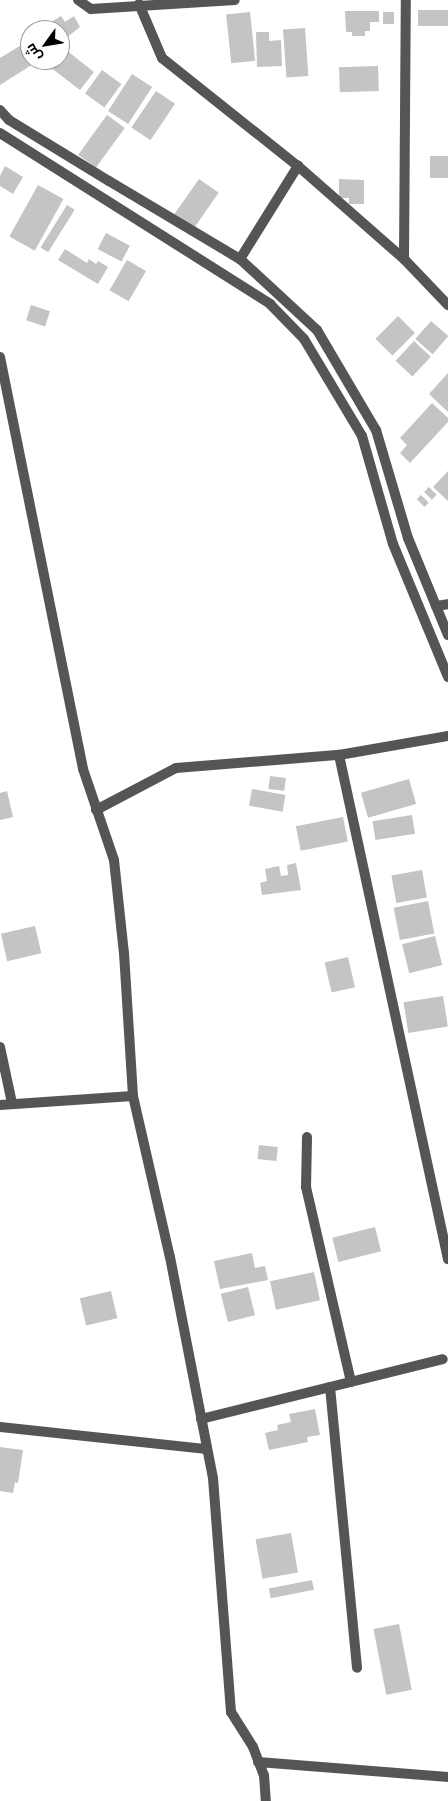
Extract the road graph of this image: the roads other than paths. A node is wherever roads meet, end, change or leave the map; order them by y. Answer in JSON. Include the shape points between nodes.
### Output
{"nodes":[{"id":1,"x":78,"y":0,"type":"edge"},
{"id":2,"x":235,"y":0,"type":"edge"},
{"id":3,"x":406,"y":0,"type":"edge"},
{"id":4,"x":139,"y":4,"type":"junction"},
{"id":5,"x":0,"y":110,"type":"edge"},
{"id":6,"x":0,"y":133,"type":"edge"},
{"id":7,"x":298,"y":166,"type":"junction"},
{"id":8,"x":240,"y":259,"type":"junction"},
{"id":9,"x":404,"y":259,"type":"junction"},
{"id":10,"x":448,"y":305,"type":"edge"},
{"id":11,"x":0,"y":357,"type":"edge"},
{"id":12,"x":448,"y":604,"type":"edge"},
{"id":13,"x":436,"y":606,"type":"junction"},
{"id":14,"x":448,"y":635,"type":"edge"},
{"id":15,"x":448,"y":677,"type":"edge"},
{"id":16,"x":448,"y":736,"type":"edge"},
{"id":17,"x":339,"y":755,"type":"junction"},
{"id":18,"x":96,"y":810,"type":"junction"},
{"id":19,"x":0,"y":1048,"type":"edge"},
{"id":20,"x":133,"y":1096,"type":"junction"},
{"id":21,"x":12,"y":1104,"type":"junction"},
{"id":22,"x":0,"y":1105,"type":"edge"},
{"id":23,"x":307,"y":1137,"type":"dead end"},
{"id":24,"x":448,"y":1259,"type":"edge"},
{"id":25,"x":443,"y":1359,"type":"dead end"},
{"id":26,"x":351,"y":1382,"type":"junction"},
{"id":27,"x":330,"y":1387,"type":"junction"},
{"id":28,"x":201,"y":1419,"type":"junction"},
{"id":29,"x":0,"y":1427,"type":"edge"},
{"id":30,"x":206,"y":1449,"type":"junction"},
{"id":31,"x":357,"y":1668,"type":"dead end"},
{"id":32,"x":258,"y":1762,"type":"junction"},
{"id":33,"x":448,"y":1777,"type":"edge"},
{"id":34,"x":266,"y":1801,"type":"edge"}],
"edges":[{"from":1,"to":4,"type":"street","via":[[91,9]]},
{"from":2,"to":4,"type":"street"},
{"from":3,"to":9,"type":"street"},
{"from":4,"to":7,"type":"street","via":[[162,58]]},
{"from":5,"to":8,"type":"street","via":[[9,120]]},
{"from":6,"to":15,"type":"street","via":[[270,304],[304,339],[362,436],[392,544]]},
{"from":7,"to":8,"type":"street"},
{"from":7,"to":9,"type":"street"},
{"from":8,"to":13,"type":"street","via":[[316,330],[376,430],[408,538]]},
{"from":9,"to":10,"type":"street"},
{"from":11,"to":18,"type":"street","via":[[83,769]]},
{"from":12,"to":13,"type":"street"},
{"from":13,"to":14,"type":"street"},
{"from":16,"to":17,"type":"street"},
{"from":17,"to":18,"type":"street","via":[[176,768]]},
{"from":17,"to":24,"type":"street"},
{"from":18,"to":20,"type":"street","via":[[114,860],[124,953]]},
{"from":19,"to":21,"type":"street"},
{"from":20,"to":21,"type":"street"},
{"from":20,"to":28,"type":"street","via":[[170,1257]]},
{"from":21,"to":22,"type":"street"},
{"from":23,"to":26,"type":"street","via":[[306,1187]]},
{"from":25,"to":26,"type":"street"},
{"from":26,"to":27,"type":"street"},
{"from":27,"to":28,"type":"street"},
{"from":27,"to":31,"type":"street"},
{"from":28,"to":30,"type":"street"},
{"from":29,"to":30,"type":"street"},
{"from":30,"to":32,"type":"street","via":[[214,1488],[231,1712]]},
{"from":32,"to":33,"type":"street"},
{"from":32,"to":34,"type":"street","via":[[264,1775]]}]}
